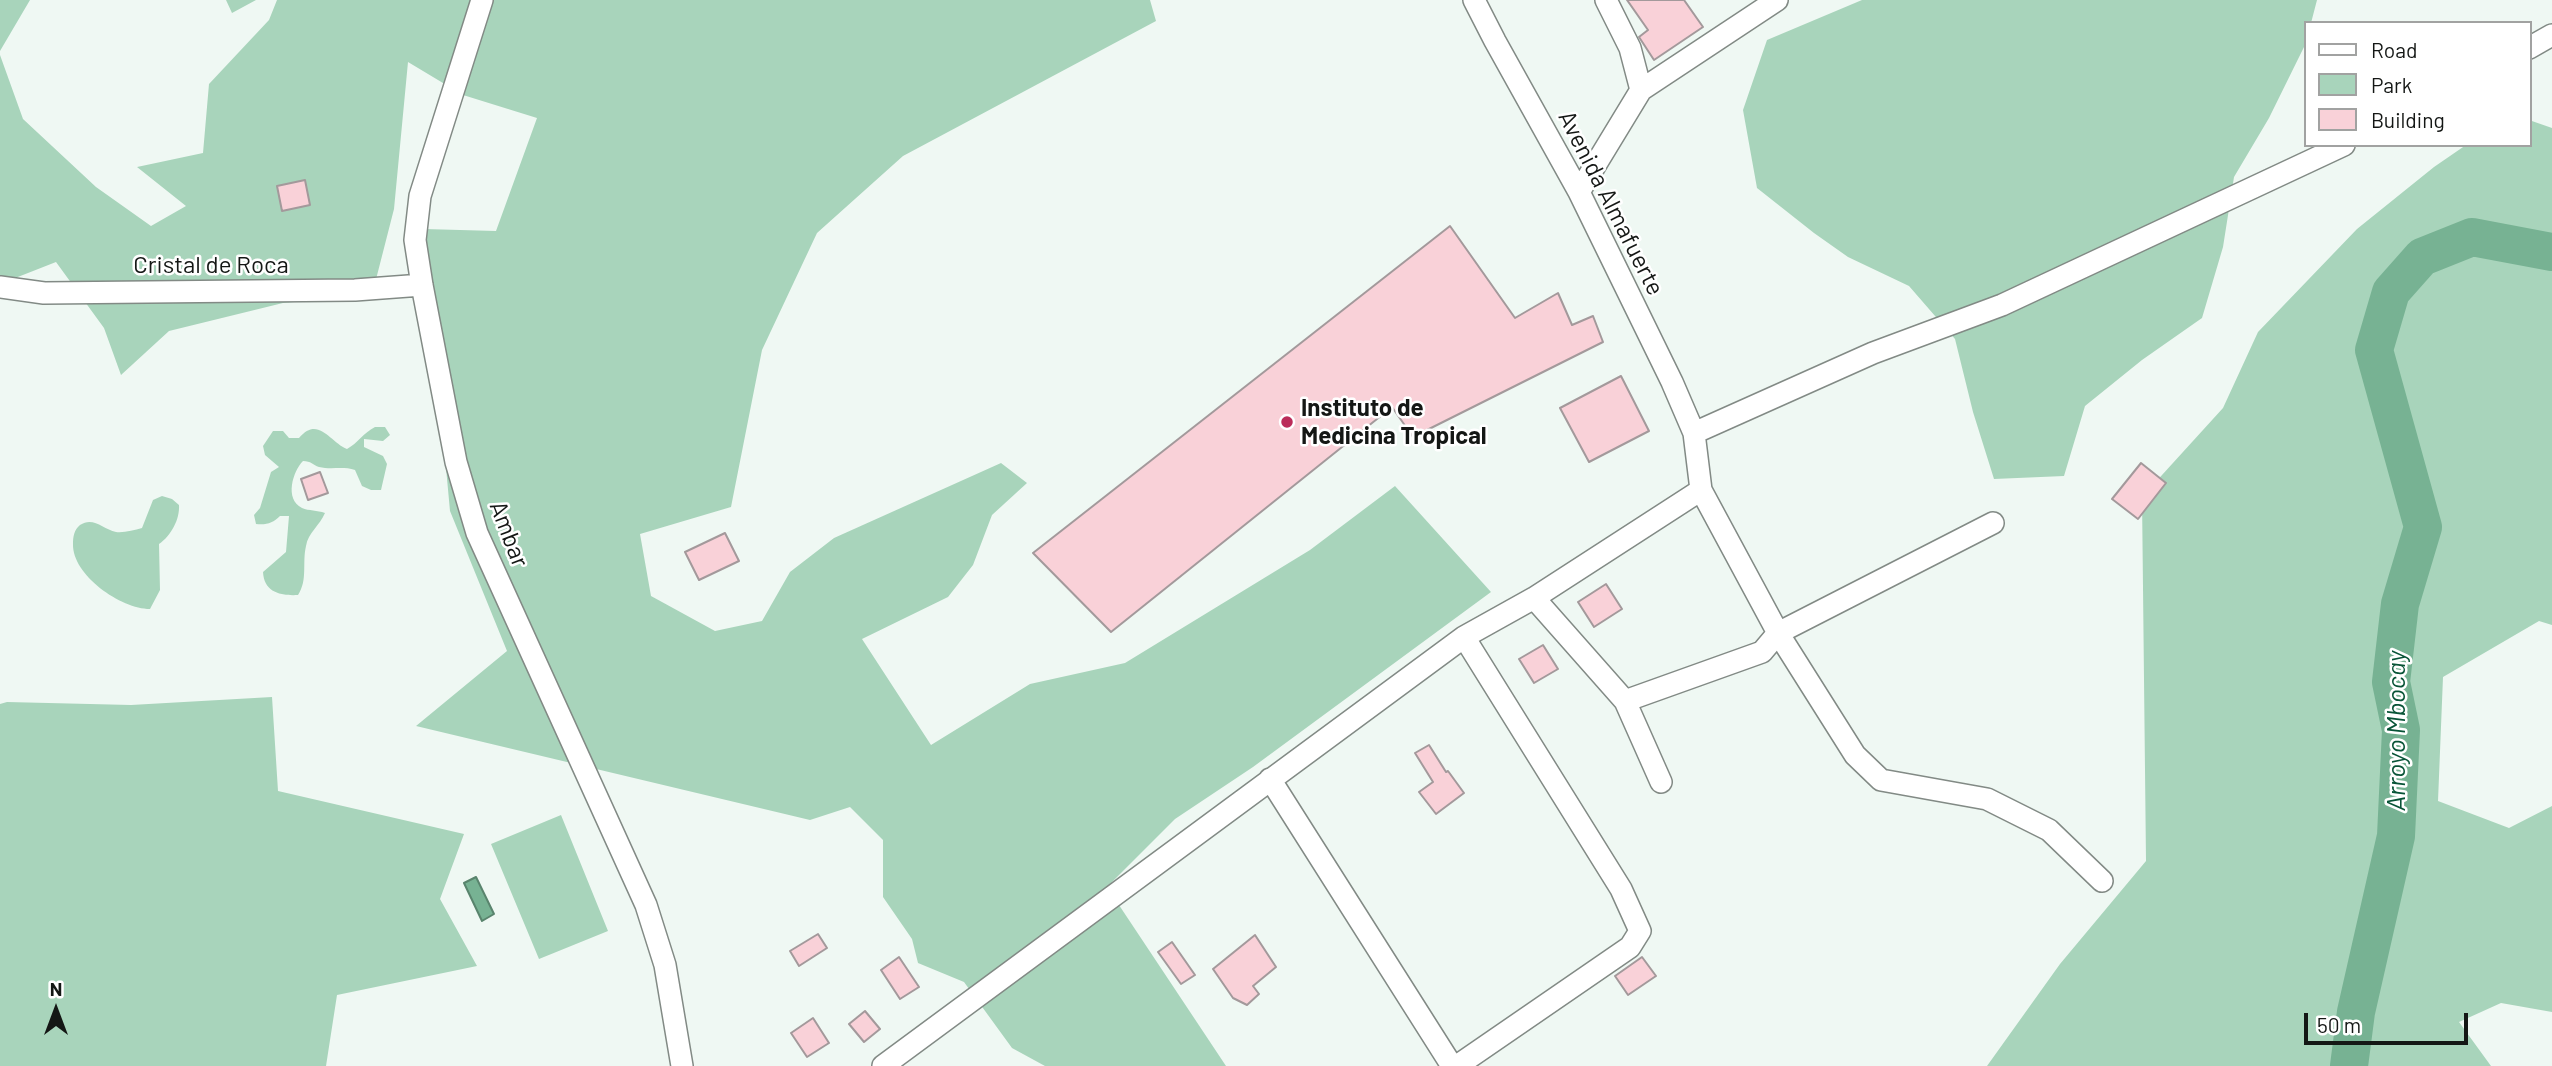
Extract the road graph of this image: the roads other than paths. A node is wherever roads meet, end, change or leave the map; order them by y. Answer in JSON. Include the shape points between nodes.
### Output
{"nodes":[{"id":1,"x":482,"y":0,"type":"edge"},
{"id":2,"x":1474,"y":0,"type":"edge"},
{"id":3,"x":1606,"y":0,"type":"edge"},
{"id":4,"x":1777,"y":0,"type":"edge"},
{"id":5,"x":2552,"y":35,"type":"edge"},
{"id":6,"x":2531,"y":47,"type":"edge"},
{"id":7,"x":1641,"y":90,"type":"junction"},
{"id":8,"x":2340,"y":147,"type":"edge"},
{"id":9,"x":1580,"y":192,"type":"junction"},
{"id":10,"x":422,"y":285,"type":"junction"},
{"id":11,"x":0,"y":287,"type":"edge"},
{"id":12,"x":1694,"y":433,"type":"junction"},
{"id":13,"x":1701,"y":490,"type":"junction"},
{"id":14,"x":1993,"y":523,"type":"dead end"},
{"id":15,"x":1534,"y":598,"type":"junction"},
{"id":16,"x":1778,"y":633,"type":"junction"},
{"id":17,"x":1464,"y":636,"type":"junction"},
{"id":18,"x":1625,"y":701,"type":"junction"},
{"id":19,"x":1270,"y":779,"type":"junction"},
{"id":20,"x":1661,"y":782,"type":"dead end"},
{"id":21,"x":2102,"y":881,"type":"dead end"},
{"id":22,"x":889,"y":1064,"type":"edge"},
{"id":23,"x":682,"y":1066,"type":"edge"},
{"id":24,"x":1455,"y":1066,"type":"edge"}],
"edges":[{"from":1,"to":10,"type":"street","name":"Ambar","via":[[420,196],[415,240]]},
{"from":2,"to":9,"type":"street","name":"Avenida Almafuerte"},
{"from":3,"to":7,"type":"street","via":[[1629,48]]},
{"from":4,"to":7,"type":"street"},
{"from":5,"to":6,"type":"street"},
{"from":7,"to":9,"type":"street"},
{"from":8,"to":12,"type":"street","via":[[2002,305],[1873,353]]},
{"from":9,"to":12,"type":"street","name":"Avenida Almafuerte"},
{"from":10,"to":11,"type":"street","name":"Cristal de Roca","via":[[355,290],[44,293]]},
{"from":10,"to":23,"type":"street","name":"Ambar","via":[[456,461],[477,533],[646,905],[665,965]]},
{"from":12,"to":13,"type":"street","name":"Avenida Almafuerte"},
{"from":13,"to":15,"type":"street"},
{"from":13,"to":16,"type":"street"},
{"from":14,"to":16,"type":"street"},
{"from":15,"to":17,"type":"street"},
{"from":15,"to":18,"type":"street"},
{"from":16,"to":18,"type":"street","via":[[1762,652]]},
{"from":16,"to":21,"type":"street","via":[[1855,755],[1881,780],[1987,799],[2049,831]]},
{"from":17,"to":19,"type":"street"},
{"from":17,"to":24,"type":"street","via":[[1621,889],[1640,931],[1629,947]]},
{"from":18,"to":20,"type":"street"},
{"from":19,"to":22,"type":"street"},
{"from":19,"to":24,"type":"street"}]}
